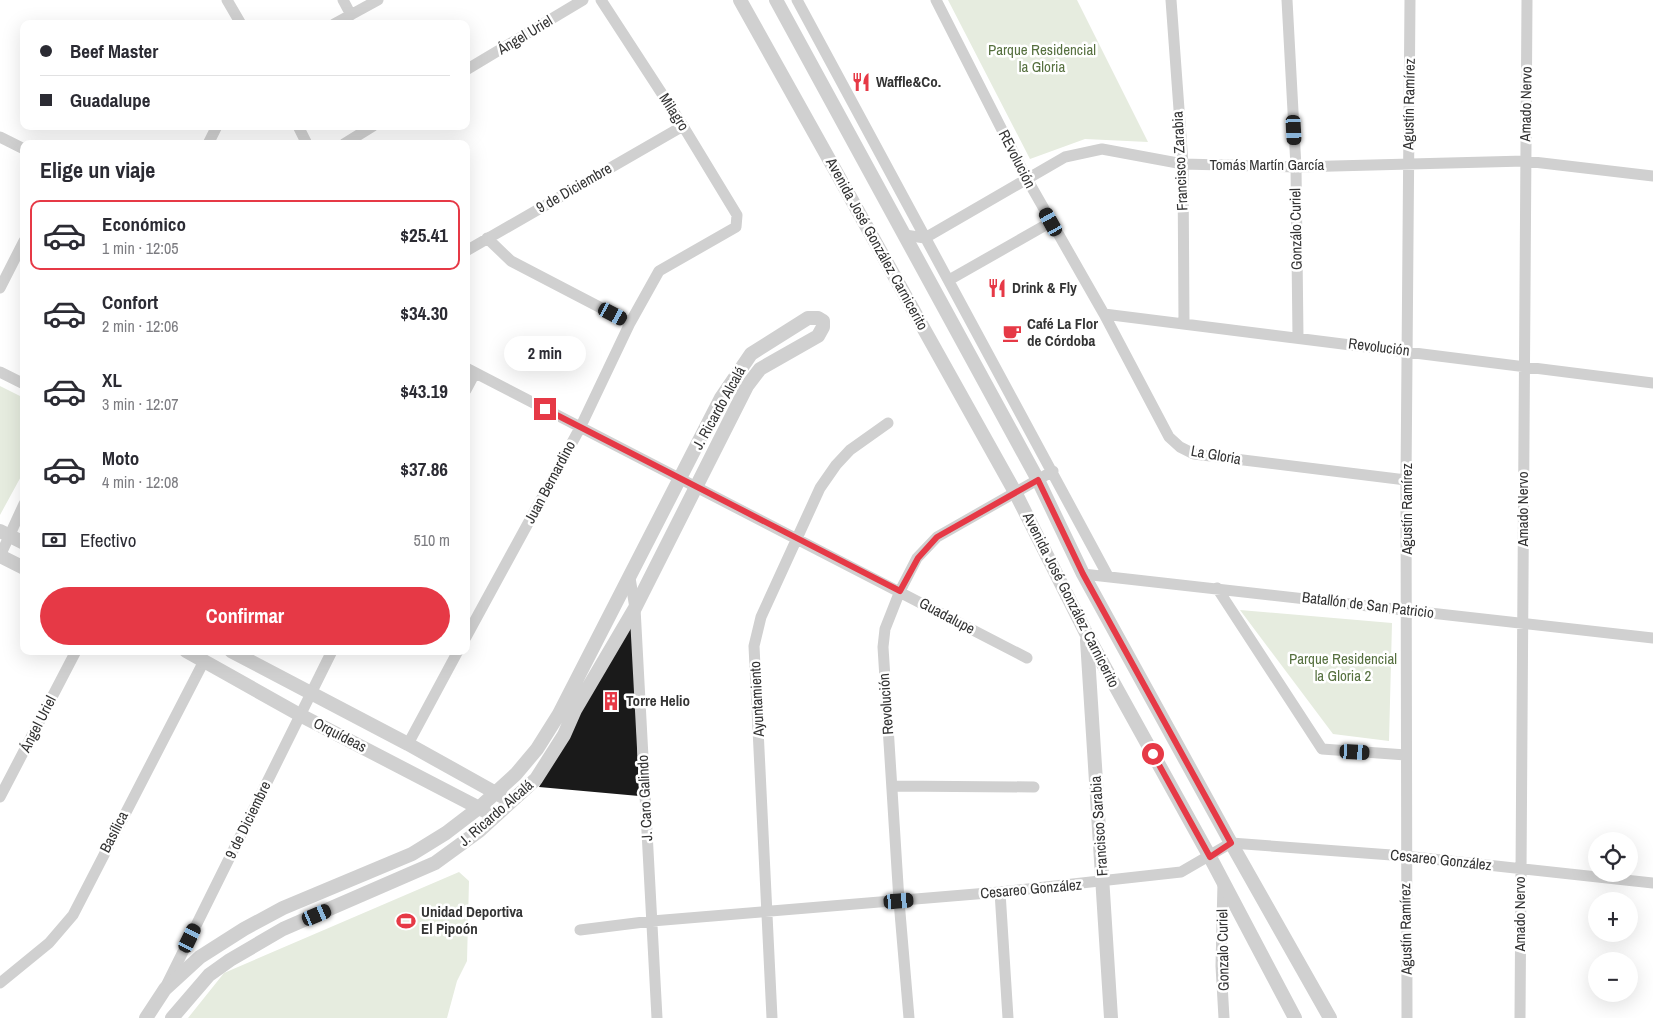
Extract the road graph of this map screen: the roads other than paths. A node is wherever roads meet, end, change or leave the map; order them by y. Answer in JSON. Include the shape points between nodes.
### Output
{"nodes":[{"id":1,"x":228,"y":0,"type":"edge"},
{"id":2,"x":343,"y":0,"type":"edge"},
{"id":3,"x":378,"y":0,"type":"edge"},
{"id":4,"x":583,"y":0,"type":"edge"},
{"id":5,"x":601,"y":0,"type":"edge"},
{"id":6,"x":740,"y":0,"type":"edge"},
{"id":7,"x":776,"y":0,"type":"edge"},
{"id":8,"x":797,"y":0,"type":"edge"},
{"id":9,"x":936,"y":0,"type":"edge"},
{"id":10,"x":1171,"y":0,"type":"edge"},
{"id":11,"x":1287,"y":0,"type":"edge"},
{"id":12,"x":1410,"y":0,"type":"edge"},
{"id":13,"x":1528,"y":0,"type":"edge"},
{"id":14,"x":351,"y":15,"type":"junction"},
{"id":15,"x":239,"y":20,"type":"edge"},
{"id":16,"x":342,"y":20,"type":"edge"},
{"id":17,"x":470,"y":68,"type":"edge"},
{"id":18,"x":683,"y":126,"type":"junction"},
{"id":19,"x":367,"y":130,"type":"edge"},
{"id":20,"x":0,"y":137,"type":"edge"},
{"id":21,"x":350,"y":140,"type":"edge"},
{"id":22,"x":20,"y":146,"type":"edge"},
{"id":23,"x":1525,"y":161,"type":"junction"},
{"id":24,"x":1408,"y":163,"type":"junction"},
{"id":25,"x":1183,"y":164,"type":"junction"},
{"id":26,"x":1296,"y":167,"type":"junction"},
{"id":27,"x":1653,"y":176,"type":"edge"},
{"id":28,"x":1027,"y":179,"type":"junction"},
{"id":29,"x":1051,"y":222,"type":"junction"},
{"id":30,"x":736,"y":227,"type":"joint"},
{"id":31,"x":905,"y":235,"type":"junction"},
{"id":32,"x":486,"y":238,"type":"junction"},
{"id":33,"x":925,"y":238,"type":"junction"},
{"id":34,"x":20,"y":248,"type":"edge"},
{"id":35,"x":470,"y":248,"type":"edge"},
{"id":36,"x":949,"y":280,"type":"junction"},
{"id":37,"x":0,"y":288,"type":"edge"},
{"id":38,"x":1104,"y":314,"type":"junction"},
{"id":39,"x":1184,"y":322,"type":"junction"},
{"id":40,"x":630,"y":323,"type":"junction"},
{"id":41,"x":1298,"y":337,"type":"junction"},
{"id":42,"x":1408,"y":350,"type":"junction"},
{"id":43,"x":1524,"y":366,"type":"junction"},
{"id":44,"x":471,"y":371,"type":"edge"},
{"id":45,"x":0,"y":372,"type":"edge"},
{"id":46,"x":20,"y":382,"type":"edge"},
{"id":47,"x":1653,"y":382,"type":"edge"},
{"id":48,"x":888,"y":423,"type":"dead end"},
{"id":49,"x":580,"y":428,"type":"junction"},
{"id":50,"x":1053,"y":471,"type":"junction"},
{"id":51,"x":681,"y":480,"type":"junction"},
{"id":52,"x":1038,"y":480,"type":"junction"},
{"id":53,"x":1406,"y":480,"type":"junction"},
{"id":54,"x":696,"y":486,"type":"junction"},
{"id":55,"x":1015,"y":492,"type":"junction"},
{"id":56,"x":20,"y":510,"type":"edge"},
{"id":57,"x":5,"y":533,"type":"edge"},
{"id":58,"x":795,"y":539,"type":"junction"},
{"id":59,"x":20,"y":541,"type":"edge"},
{"id":60,"x":0,"y":556,"type":"edge"},
{"id":61,"x":20,"y":566,"type":"edge"},
{"id":62,"x":1083,"y":574,"type":"junction"},
{"id":63,"x":1108,"y":576,"type":"junction"},
{"id":64,"x":630,"y":578,"type":"junction"},
{"id":65,"x":1217,"y":588,"type":"junction"},
{"id":66,"x":900,"y":591,"type":"junction"},
{"id":67,"x":635,"y":608,"type":"junction"},
{"id":68,"x":1407,"y":610,"type":"junction"},
{"id":69,"x":1522,"y":624,"type":"junction"},
{"id":70,"x":470,"y":629,"type":"edge"},
{"id":71,"x":1087,"y":635,"type":"junction"},
{"id":72,"x":1653,"y":638,"type":"edge"},
{"id":73,"x":74,"y":655,"type":"edge"},
{"id":74,"x":194,"y":655,"type":"edge"},
{"id":75,"x":239,"y":655,"type":"edge"},
{"id":76,"x":330,"y":655,"type":"edge"},
{"id":77,"x":456,"y":655,"type":"edge"},
{"id":78,"x":1027,"y":658,"type":"dead end"},
{"id":79,"x":204,"y":660,"type":"junction"},
{"id":80,"x":311,"y":693,"type":"junction"},
{"id":81,"x":300,"y":715,"type":"junction"},
{"id":82,"x":408,"y":744,"type":"junction"},
{"id":83,"x":1406,"y":755,"type":"junction"},
{"id":84,"x":892,"y":786,"type":"junction"},
{"id":85,"x":1034,"y":787,"type":"dead end"},
{"id":86,"x":497,"y":792,"type":"junction"},
{"id":87,"x":0,"y":797,"type":"edge"},
{"id":88,"x":512,"y":804,"type":"junction"},
{"id":89,"x":480,"y":808,"type":"junction"},
{"id":90,"x":494,"y":818,"type":"junction"},
{"id":91,"x":1231,"y":843,"type":"junction"},
{"id":92,"x":1405,"y":856,"type":"junction"},
{"id":93,"x":1210,"y":857,"type":"junction"},
{"id":94,"x":1520,"y":868,"type":"junction"},
{"id":95,"x":1103,"y":882,"type":"junction"},
{"id":96,"x":1223,"y":883,"type":"junction"},
{"id":97,"x":1653,"y":883,"type":"edge"},
{"id":98,"x":1000,"y":892,"type":"junction"},
{"id":99,"x":899,"y":901,"type":"junction"},
{"id":100,"x":766,"y":913,"type":"junction"},
{"id":101,"x":652,"y":921,"type":"junction"},
{"id":102,"x":580,"y":930,"type":"dead end"},
{"id":103,"x":0,"y":984,"type":"edge"},
{"id":104,"x":165,"y":989,"type":"junction"},
{"id":105,"x":146,"y":1018,"type":"edge"},
{"id":106,"x":172,"y":1018,"type":"edge"},
{"id":107,"x":657,"y":1018,"type":"edge"},
{"id":108,"x":772,"y":1018,"type":"edge"},
{"id":109,"x":909,"y":1018,"type":"edge"},
{"id":110,"x":1008,"y":1018,"type":"edge"},
{"id":111,"x":1111,"y":1018,"type":"edge"},
{"id":112,"x":1224,"y":1018,"type":"edge"},
{"id":113,"x":1295,"y":1018,"type":"edge"},
{"id":114,"x":1330,"y":1018,"type":"edge"},
{"id":115,"x":1407,"y":1018,"type":"edge"},
{"id":116,"x":1520,"y":1018,"type":"edge"}],
"edges":[{"from":1,"to":15,"type":"street"},
{"from":2,"to":14,"type":"street"},
{"from":3,"to":14,"type":"street"},
{"from":4,"to":17,"type":"street","name":"Ángel Uriel"},
{"from":5,"to":18,"type":"street","name":"Milagro"},
{"from":6,"to":55,"type":"street","name":"Avenida José González Carnicerito"},
{"from":7,"to":31,"type":"street","name":"Avenida José González Carnicerito"},
{"from":8,"to":33,"type":"street"},
{"from":9,"to":28,"type":"street","name":"REvolución"},
{"from":10,"to":25,"type":"street","name":"Francisco Zarabia"},
{"from":11,"to":26,"type":"street","name":"Gonzálo Curiel"},
{"from":12,"to":24,"type":"street","name":"Agustín Ramírez"},
{"from":13,"to":23,"type":"street","name":"Amado Nervo"},
{"from":14,"to":16,"type":"street"},
{"from":18,"to":30,"type":"street","name":"Milagro","via":[[736,216]]},
{"from":18,"to":32,"type":"street","name":"9 de Diciembre"},
{"from":19,"to":21,"type":"street"},
{"from":20,"to":22,"type":"street"},
{"from":23,"to":24,"type":"street","name":"Tomás Martín García"},
{"from":23,"to":27,"type":"street","name":"Tomás Martín García"},
{"from":23,"to":43,"type":"street","name":"Amado Nervo"},
{"from":24,"to":26,"type":"street","name":"Tomás Martín García"},
{"from":24,"to":42,"type":"street","name":"Agustín Ramírez"},
{"from":25,"to":26,"type":"street","name":"Tomás Martín García"},
{"from":25,"to":28,"type":"street","name":"Tomás Martín García","via":[[1102,149],[1065,157]]},
{"from":25,"to":39,"type":"street","name":"Francisco Zarabia"},
{"from":26,"to":41,"type":"street","name":"Gonzálo Curiel"},
{"from":28,"to":29,"type":"street","name":"REvolución"},
{"from":28,"to":33,"type":"street","name":"Tomás Martín García"},
{"from":29,"to":36,"type":"street"},
{"from":29,"to":38,"type":"street","name":"REvolución"},
{"from":30,"to":40,"type":"street","name":"Juan Bernardino","via":[[660,271]]},
{"from":31,"to":33,"type":"street"},
{"from":31,"to":52,"type":"street","name":"Avenida José González Carnicerito"},
{"from":32,"to":35,"type":"street","name":"9 de Diciembre"},
{"from":32,"to":40,"type":"street","via":[[511,261]]},
{"from":33,"to":36,"type":"street"},
{"from":34,"to":37,"type":"street"},
{"from":36,"to":50,"type":"street"},
{"from":38,"to":39,"type":"street","name":"Revolución"},
{"from":38,"to":53,"type":"street","name":"La Gloria","via":[[1169,437],[1180,447],[1194,454]]},
{"from":39,"to":41,"type":"street","name":"Revolución"},
{"from":40,"to":49,"type":"street","name":"Juan Bernardino"},
{"from":41,"to":42,"type":"street","name":"Revolución"},
{"from":42,"to":43,"type":"street","name":"Revolución"},
{"from":42,"to":53,"type":"street","name":"Agustín Ramírez"},
{"from":43,"to":47,"type":"street","name":"Revolución"},
{"from":43,"to":69,"type":"street","name":"Amado Nervo"},
{"from":44,"to":49,"type":"street","name":"Guadalupe"},
{"from":45,"to":46,"type":"street"},
{"from":48,"to":58,"type":"street","name":"Ayuntamiento","via":[[870,434],[836,465],[820,488]]},
{"from":49,"to":51,"type":"street","name":"Guadalupe"},
{"from":49,"to":70,"type":"street","name":"Juan Bernardino"},
{"from":50,"to":52,"type":"street","name":"Revolución"},
{"from":50,"to":63,"type":"street"},
{"from":51,"to":54,"type":"street","name":"Guadalupe"},
{"from":51,"to":54,"type":"street","name":"J. Ricardo Alcalá","via":[[722,398],[751,354],[808,318],[818,318],[823,327],[818,336],[760,369],[747,386]]},
{"from":51,"to":64,"type":"street","name":"J. Ricardo Alcalá"},
{"from":52,"to":55,"type":"street","name":"Revolución"},
{"from":52,"to":62,"type":"street","name":"Avenida José González Carnicerito"},
{"from":53,"to":68,"type":"street","name":"Agustín Ramírez"},
{"from":54,"to":58,"type":"street","name":"Guadalupe"},
{"from":54,"to":67,"type":"street","name":"J. Ricardo Alcalá"},
{"from":55,"to":66,"type":"street","name":"Revolución","via":[[937,537],[918,558]]},
{"from":55,"to":71,"type":"street","name":"Avenida José González Carnicerito"},
{"from":56,"to":57,"type":"street"},
{"from":57,"to":59,"type":"street"},
{"from":57,"to":60,"type":"street"},
{"from":58,"to":66,"type":"street","name":"Guadalupe"},
{"from":58,"to":100,"type":"street","name":"Ayuntamiento","via":[[761,617],[754,646]]},
{"from":60,"to":61,"type":"street"},
{"from":62,"to":63,"type":"street","name":"Batallón de San Patricio"},
{"from":62,"to":91,"type":"street","name":"Avenida José González Carnicerito"},
{"from":63,"to":65,"type":"street","name":"Batallón de San Patricio"},
{"from":64,"to":67,"type":"street","name":"J. Caro Galindo"},
{"from":64,"to":86,"type":"street","name":"J. Ricardo Alcalá","via":[[537,749]]},
{"from":65,"to":68,"type":"street","name":"Batallón de San Patricio"},
{"from":65,"to":83,"type":"street","via":[[1322,749]]},
{"from":66,"to":78,"type":"street","name":"Guadalupe"},
{"from":66,"to":84,"type":"street","name":"Revolución","via":[[884,629],[883,647]]},
{"from":67,"to":88,"type":"street","name":"J. Ricardo Alcalá","via":[[553,753],[536,780]]},
{"from":67,"to":101,"type":"street","name":"J. Caro Galindo"},
{"from":68,"to":69,"type":"street","name":"Batallón de San Patricio"},
{"from":68,"to":83,"type":"street","name":"Agustín Ramírez"},
{"from":69,"to":72,"type":"street","name":"Batallón de San Patricio"},
{"from":69,"to":94,"type":"street","name":"Amado Nervo"},
{"from":71,"to":93,"type":"street","name":"Avenida José González Carnicerito"},
{"from":71,"to":95,"type":"street","name":"Francisco Sarabia"},
{"from":73,"to":87,"type":"street","name":"Ángel Uriel"},
{"from":74,"to":79,"type":"street","name":"Orquídeas"},
{"from":75,"to":80,"type":"street","name":"Orquídeas"},
{"from":76,"to":80,"type":"street","name":"9 de Diciembre"},
{"from":77,"to":82,"type":"street"},
{"from":79,"to":81,"type":"street","name":"Orquídeas"},
{"from":79,"to":103,"type":"street","name":"Basílica","via":[[73,914],[49,943]]},
{"from":80,"to":81,"type":"street","name":"9 de Diciembre"},
{"from":80,"to":82,"type":"street","name":"Orquídeas"},
{"from":81,"to":89,"type":"street","name":"Orquídeas"},
{"from":81,"to":104,"type":"street","name":"9 de Diciembre"},
{"from":82,"to":86,"type":"street","name":"Orquídeas"},
{"from":83,"to":92,"type":"street","name":"Agustín Ramírez"},
{"from":84,"to":85,"type":"street"},
{"from":84,"to":99,"type":"street","name":"Revolución"},
{"from":86,"to":88,"type":"street","name":"Orquídeas"},
{"from":86,"to":89,"type":"street","name":"J. Ricardo Alcalá"},
{"from":88,"to":90,"type":"street","name":"J. Ricardo Alcalá"},
{"from":89,"to":90,"type":"street","name":"Orquídeas"},
{"from":89,"to":104,"type":"street","name":"J. Ricardo Alcalá","via":[[412,854],[283,908],[244,929],[200,957]]},
{"from":90,"to":106,"type":"street","name":"J. Ricardo Alcalá","via":[[435,863],[282,929],[230,960],[209,975]]},
{"from":91,"to":92,"type":"street","name":"Cesareo González"},
{"from":91,"to":93,"type":"street","name":"Cesareo González"},
{"from":91,"to":114,"type":"street","name":"Avenida José González Carnicerito"},
{"from":92,"to":94,"type":"street","name":"Cesareo González"},
{"from":92,"to":115,"type":"street","name":"Agustín Ramírez"},
{"from":93,"to":95,"type":"street","name":"Cesareo González","via":[[1181,872]]},
{"from":93,"to":96,"type":"street","name":"Avenida José González Carnicerito"},
{"from":94,"to":97,"type":"street","name":"Cesareo González"},
{"from":94,"to":116,"type":"street","name":"Amado Nervo"},
{"from":95,"to":98,"type":"street","name":"Cesareo González"},
{"from":95,"to":111,"type":"street","name":"Francisco Sarabia"},
{"from":96,"to":112,"type":"street","name":"Gonzalo Curiel","via":[[1221,966]]},
{"from":96,"to":113,"type":"street","name":"Avenida José González Carnicerito"},
{"from":98,"to":99,"type":"street","name":"Cesareo González"},
{"from":98,"to":110,"type":"street"},
{"from":99,"to":100,"type":"street","name":"Cesareo González"},
{"from":99,"to":109,"type":"street","name":"Revolución"},
{"from":100,"to":101,"type":"street","name":"Cesareo González"},
{"from":100,"to":108,"type":"street","name":"Ayuntamiento"},
{"from":101,"to":102,"type":"street","name":"Cesareo González"},
{"from":101,"to":107,"type":"street","name":"J. Caro Galindo"},
{"from":104,"to":105,"type":"street","name":"J. Ricardo Alcalá"}]}
